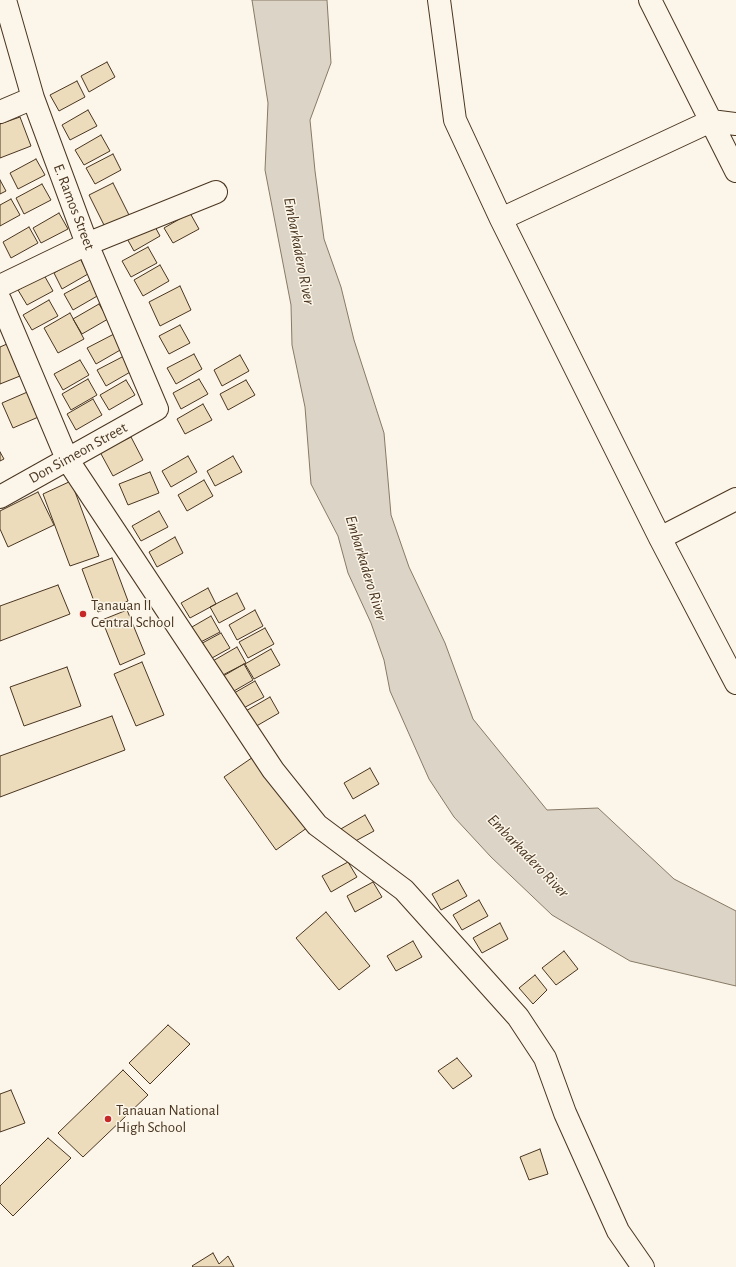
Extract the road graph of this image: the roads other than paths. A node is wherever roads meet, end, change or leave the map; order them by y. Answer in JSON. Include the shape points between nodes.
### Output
{"nodes":[{"id":1,"x":5,"y":0,"type":"edge"},
{"id":2,"x":439,"y":0,"type":"edge"},
{"id":3,"x":650,"y":0,"type":"edge"},
{"id":4,"x":33,"y":98,"type":"junction"},
{"id":5,"x":0,"y":112,"type":"edge"},
{"id":6,"x":711,"y":121,"type":"junction"},
{"id":7,"x":736,"y":124,"type":"edge"},
{"id":8,"x":736,"y":171,"type":"edge"},
{"id":9,"x":216,"y":192,"type":"dead end"},
{"id":10,"x":501,"y":219,"type":"junction"},
{"id":11,"x":87,"y":244,"type":"junction"},
{"id":12,"x":0,"y":286,"type":"edge"},
{"id":13,"x":0,"y":300,"type":"edge"},
{"id":14,"x":156,"y":409,"type":"joint"},
{"id":15,"x":67,"y":459,"type":"junction"},
{"id":16,"x":0,"y":497,"type":"edge"},
{"id":17,"x":736,"y":499,"type":"edge"},
{"id":18,"x":660,"y":538,"type":"junction"},
{"id":19,"x":736,"y":683,"type":"edge"},
{"id":20,"x":643,"y":1267,"type":"edge"}],
"edges":[{"from":1,"to":4,"type":"street","name":"E. Ramos Street"},
{"from":2,"to":10,"type":"street","via":[[455,120]]},
{"from":3,"to":6,"type":"street"},
{"from":4,"to":5,"type":"street"},
{"from":4,"to":11,"type":"street","name":"E. Ramos Street"},
{"from":6,"to":7,"type":"street"},
{"from":6,"to":8,"type":"street"},
{"from":6,"to":10,"type":"street"},
{"from":9,"to":11,"type":"street"},
{"from":10,"to":18,"type":"street"},
{"from":11,"to":12,"type":"street"},
{"from":11,"to":14,"type":"street","name":"E. Ramos Street"},
{"from":13,"to":15,"type":"street"},
{"from":14,"to":15,"type":"street","name":"Don Simeon Street"},
{"from":15,"to":16,"type":"street","name":"Don Simeon Street"},
{"from":15,"to":20,"type":"street","via":[[287,788],[317,824],[404,890],[518,1017],[545,1058],[565,1113],[618,1231]]},
{"from":17,"to":18,"type":"street"},
{"from":18,"to":19,"type":"street"}]}
